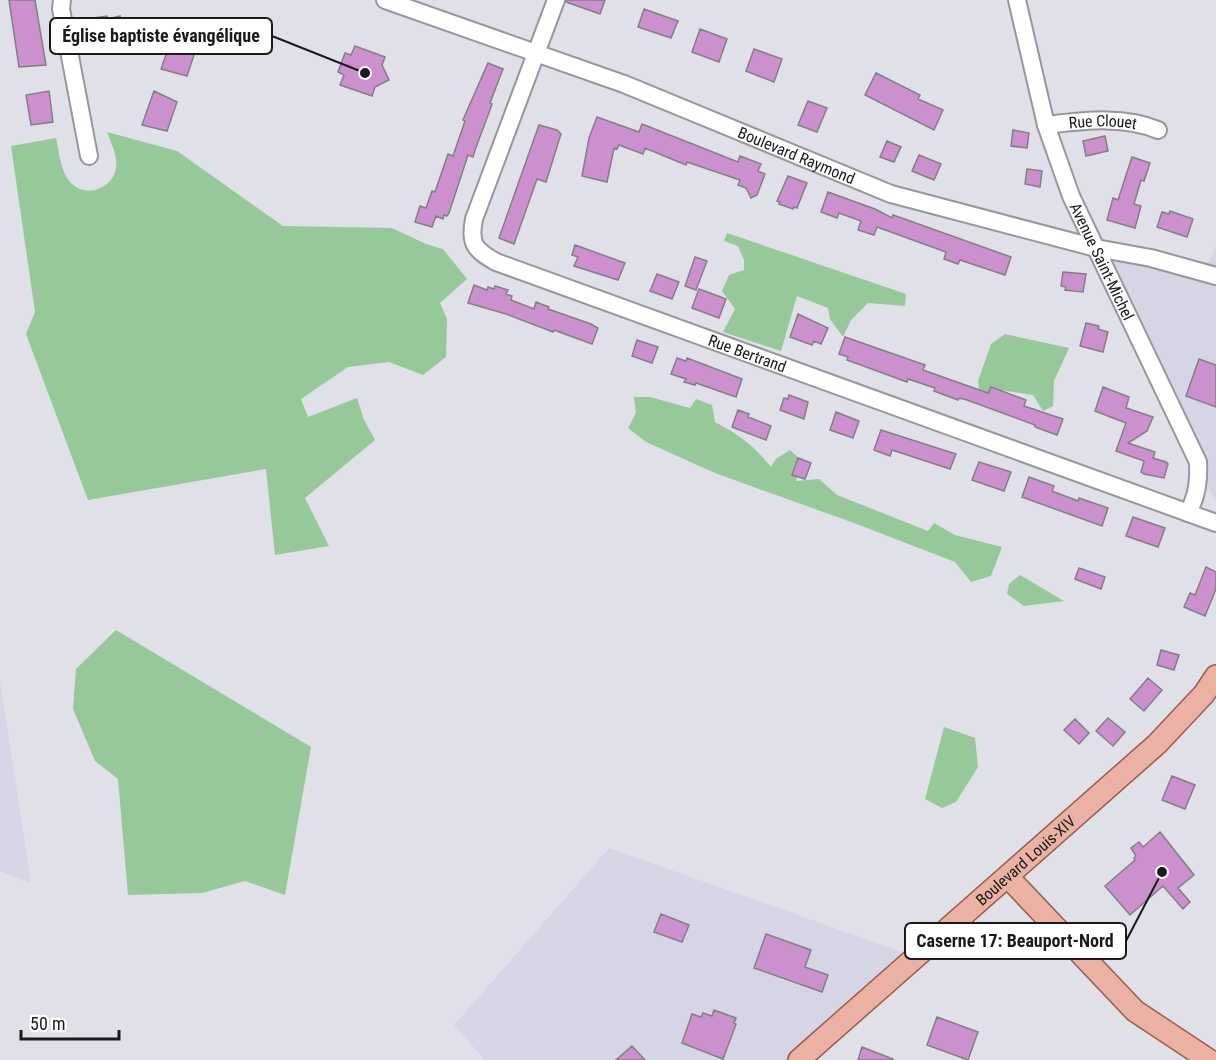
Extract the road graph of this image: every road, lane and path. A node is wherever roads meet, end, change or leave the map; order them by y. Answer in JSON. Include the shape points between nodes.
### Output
{"nodes":[{"id":1,"x":62,"y":0,"type":"edge"},
{"id":2,"x":385,"y":0,"type":"edge"},
{"id":3,"x":556,"y":0,"type":"edge"},
{"id":4,"x":1017,"y":0,"type":"edge"},
{"id":5,"x":536,"y":54,"type":"junction"},
{"id":6,"x":1046,"y":125,"type":"junction"},
{"id":7,"x":1158,"y":130,"type":"dead end"},
{"id":8,"x":89,"y":156,"type":"dead end"},
{"id":9,"x":1096,"y":248,"type":"junction"},
{"id":10,"x":1216,"y":276,"type":"edge"},
{"id":11,"x":1188,"y":513,"type":"junction"},
{"id":12,"x":1216,"y":523,"type":"edge"},
{"id":13,"x":1216,"y":676,"type":"edge"},
{"id":14,"x":1008,"y":877,"type":"junction"},
{"id":15,"x":799,"y":1060,"type":"edge"},
{"id":16,"x":1209,"y":1060,"type":"edge"}],
"edges":[{"from":1,"to":8,"type":"street"},
{"from":2,"to":5,"type":"street","name":"Boulevard Raymond"},
{"from":3,"to":5,"type":"street","name":"Rue Bertrand"},
{"from":4,"to":6,"type":"street","name":"Avenue Saint-Michel"},
{"from":5,"to":9,"type":"street","name":"Boulevard Raymond","via":[[624,84],[891,194]]},
{"from":5,"to":11,"type":"street","name":"Rue Bertrand","via":[[474,219],[471,235],[484,256]]},
{"from":6,"to":7,"type":"street","name":"Rue Clouet","via":[[1095,120],[1145,124]]},
{"from":6,"to":9,"type":"street","name":"Avenue Saint-Michel","via":[[1071,196]]},
{"from":9,"to":10,"type":"street","name":"Boulevard Raymond"},
{"from":9,"to":11,"type":"street","name":"Avenue Saint-Michel","via":[[1198,462],[1195,499]]},
{"from":11,"to":12,"type":"street","name":"Rue Bertrand"},
{"from":13,"to":14,"type":"main road","name":"Boulevard Louis-XIV","via":[[1157,744]]},
{"from":14,"to":15,"type":"main road","name":"Boulevard Louis-XIV"},
{"from":14,"to":16,"type":"main road","via":[[1135,1011]]}]}
